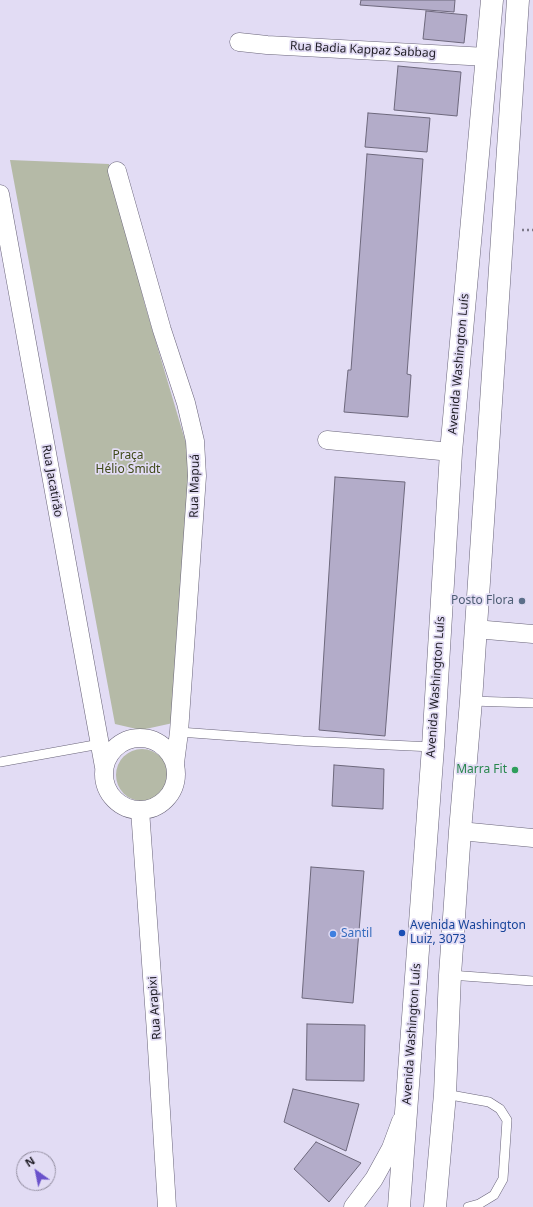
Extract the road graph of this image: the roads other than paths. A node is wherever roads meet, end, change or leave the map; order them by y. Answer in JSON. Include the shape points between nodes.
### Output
{"nodes":[{"id":1,"x":492,"y":0,"type":"edge"},
{"id":2,"x":518,"y":0,"type":"edge"},
{"id":3,"x":239,"y":42,"type":"dead end"},
{"id":4,"x":486,"y":57,"type":"junction"},
{"id":5,"x":116,"y":171,"type":"dead end"},
{"id":6,"x":0,"y":194,"type":"edge"},
{"id":7,"x":327,"y":440,"type":"dead end"},
{"id":8,"x":450,"y":452,"type":"junction"},
{"id":9,"x":476,"y":629,"type":"junction"},
{"id":10,"x":533,"y":634,"type":"edge"},
{"id":11,"x":471,"y":701,"type":"junction"},
{"id":12,"x":533,"y":704,"type":"edge"},
{"id":13,"x":179,"y":732,"type":"junction"},
{"id":14,"x":100,"y":744,"type":"junction"},
{"id":15,"x":433,"y":747,"type":"junction"},
{"id":16,"x":0,"y":762,"type":"edge"},
{"id":17,"x":175,"y":763,"type":"junction"},
{"id":18,"x":104,"y":767,"type":"junction"},
{"id":19,"x":140,"y":810,"type":"junction"},
{"id":20,"x":460,"y":831,"type":"junction"},
{"id":21,"x":533,"y":838,"type":"edge"},
{"id":22,"x":450,"y":975,"type":"junction"},
{"id":23,"x":533,"y":980,"type":"edge"},
{"id":24,"x":445,"y":1094,"type":"junction"},
{"id":25,"x":407,"y":1104,"type":"junction"},
{"id":26,"x":167,"y":1207,"type":"edge"},
{"id":27,"x":353,"y":1207,"type":"edge"},
{"id":28,"x":399,"y":1207,"type":"edge"},
{"id":29,"x":435,"y":1207,"type":"edge"},
{"id":30,"x":468,"y":1207,"type":"edge"}],
"edges":[{"from":1,"to":4,"type":"highway","name":"Avenida Washington Luís"},
{"from":2,"to":9,"type":"highway"},
{"from":3,"to":4,"type":"street","name":"Rua Badia Kappaz Sabbag"},
{"from":4,"to":8,"type":"highway","name":"Avenida Washington Luís"},
{"from":5,"to":13,"type":"street","name":"Rua Mapuá","via":[[186,403],[195,441],[197,476]]},
{"from":6,"to":14,"type":"street","name":"Rua Jacatirão"},
{"from":7,"to":8,"type":"street"},
{"from":8,"to":15,"type":"highway","name":"Avenida Washington Luís"},
{"from":9,"to":10,"type":"street"},
{"from":9,"to":11,"type":"highway"},
{"from":11,"to":12,"type":"lane"},
{"from":11,"to":20,"type":"highway"},
{"from":13,"to":15,"type":"lane"},
{"from":13,"to":17,"type":"street","name":"Rua Mapuá"},
{"from":14,"to":16,"type":"lane"},
{"from":14,"to":18,"type":"street","name":"Rua Jacatirão"},
{"from":15,"to":25,"type":"highway","name":"Avenida Washington Luís"},
{"from":17,"to":18,"type":"street","via":[[161,744],[150,739],[138,738],[126,740],[116,747]]},
{"from":17,"to":19,"type":"street","via":[[174,785],[169,795],[152,808]]},
{"from":18,"to":19,"type":"street","via":[[104,779],[112,797],[121,804]]},
{"from":19,"to":26,"type":"street","name":"Rua Arapixi"},
{"from":20,"to":21,"type":"street"},
{"from":20,"to":22,"type":"highway"},
{"from":22,"to":23,"type":"lane"},
{"from":22,"to":24,"type":"highway"},
{"from":24,"to":29,"type":"highway"},
{"from":24,"to":30,"type":"lane","via":[[490,1102],[500,1109],[507,1120],[503,1179],[494,1195]]},
{"from":25,"to":27,"type":"street","via":[[391,1148],[374,1179]]},
{"from":25,"to":28,"type":"highway","name":"Avenida Washington Luís"}]}
